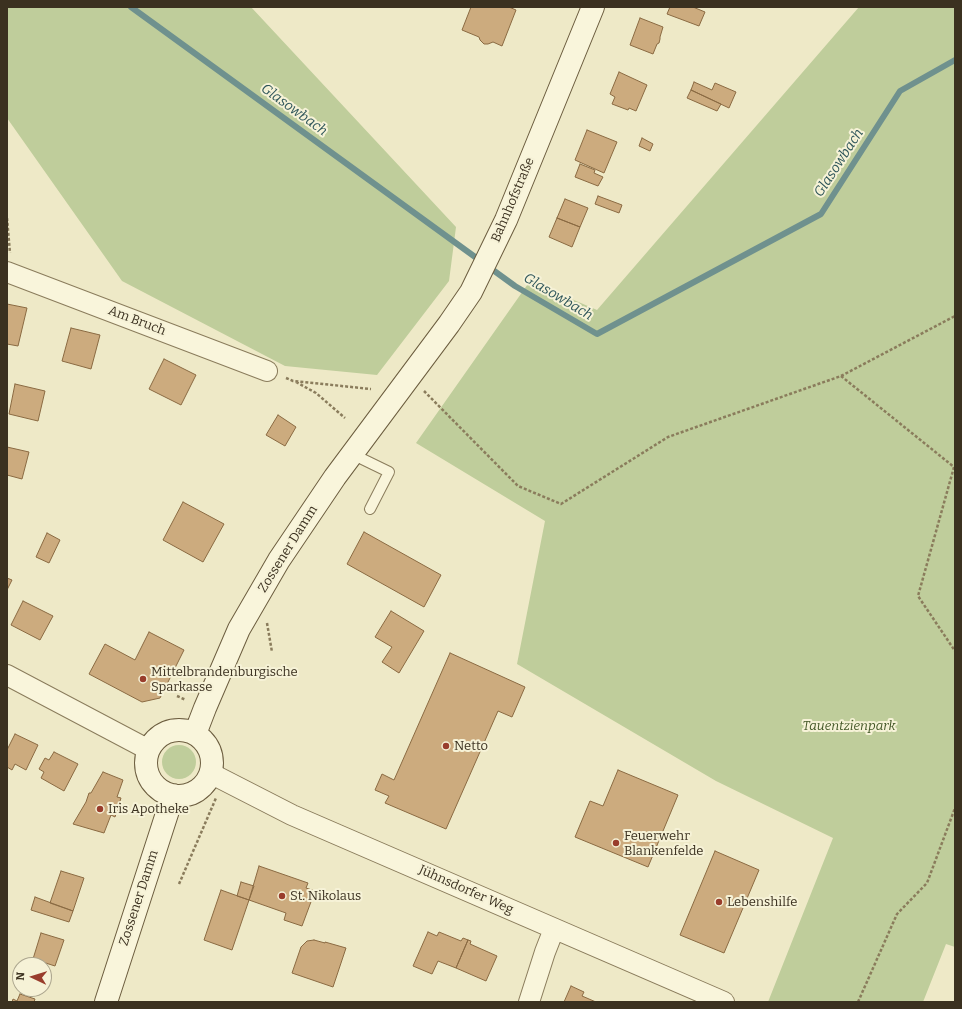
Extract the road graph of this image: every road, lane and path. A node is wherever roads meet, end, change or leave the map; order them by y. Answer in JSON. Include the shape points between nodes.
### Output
{"nodes":[{"id":1,"x":593,"y":7,"type":"edge"},
{"id":2,"x":7,"y":218,"type":"edge"},
{"id":3,"x":9,"y":272,"type":"edge"},
{"id":4,"x":955,"y":316,"type":"edge"},
{"id":5,"x":267,"y":371,"type":"joint"},
{"id":6,"x":841,"y":376,"type":"junction"},
{"id":7,"x":293,"y":381,"type":"junction"},
{"id":8,"x":413,"y":384,"type":"junction"},
{"id":9,"x":370,"y":389,"type":"dead end"},
{"id":10,"x":345,"y":418,"type":"dead end"},
{"id":11,"x":352,"y":454,"type":"junction"},
{"id":12,"x":954,"y":466,"type":"edge"},
{"id":13,"x":370,"y":509,"type":"dead end"},
{"id":14,"x":266,"y":616,"type":"dead end"},
{"id":15,"x":955,"y":651,"type":"edge"},
{"id":16,"x":272,"y":652,"type":"dead end"},
{"id":17,"x":7,"y":676,"type":"edge"},
{"id":18,"x":195,"y":734,"type":"junction"},
{"id":19,"x":149,"y":750,"type":"junction"},
{"id":20,"x":210,"y":773,"type":"junction"},
{"id":21,"x":173,"y":795,"type":"junction"},
{"id":22,"x":213,"y":802,"type":"dead end"},
{"id":23,"x":955,"y":808,"type":"edge"},
{"id":24,"x":179,"y":884,"type":"dead end"},
{"id":25,"x":554,"y":929,"type":"junction"},
{"id":26,"x":106,"y":1002,"type":"edge"},
{"id":27,"x":529,"y":1002,"type":"edge"},
{"id":28,"x":724,"y":1002,"type":"edge"},
{"id":29,"x":858,"y":1002,"type":"edge"}],
"edges":[{"from":1,"to":8,"type":"main road","name":"Bahnhofstraße","via":[[506,220],[471,292]]},
{"from":2,"to":3,"type":"path"},
{"from":3,"to":5,"type":"street","name":"Am Bruch"},
{"from":4,"to":6,"type":"path"},
{"from":5,"to":7,"type":"path"},
{"from":6,"to":8,"type":"path","via":[[668,437],[561,504],[518,486],[424,391]]},
{"from":6,"to":12,"type":"path"},
{"from":7,"to":9,"type":"path"},
{"from":7,"to":10,"type":"path","via":[[316,393]]},
{"from":8,"to":11,"type":"main road","name":"Zossener Damm"},
{"from":11,"to":13,"type":"lane","via":[[389,472]]},
{"from":11,"to":18,"type":"main road","name":"Zossener Damm","via":[[279,560],[239,629]]},
{"from":12,"to":15,"type":"path","via":[[918,596]]},
{"from":14,"to":16,"type":"path"},
{"from":17,"to":19,"type":"street"},
{"from":18,"to":19,"type":"main road","via":[[185,730],[174,730],[155,740]]},
{"from":18,"to":20,"type":"main road","via":[[204,741],[210,751]]},
{"from":19,"to":21,"type":"main road","via":[[146,759],[150,778],[164,792]]},
{"from":20,"to":21,"type":"main road","via":[[206,782],[199,788],[187,794]]},
{"from":20,"to":25,"type":"street","name":"Jühnsdorfer Weg","via":[[292,815]]},
{"from":21,"to":26,"type":"main road","name":"Zossener Damm"},
{"from":22,"to":24,"type":"path"},
{"from":23,"to":29,"type":"path","via":[[927,883],[897,914]]},
{"from":25,"to":27,"type":"street"},
{"from":25,"to":28,"type":"street","name":"Jühnsdorfer Weg"}]}
